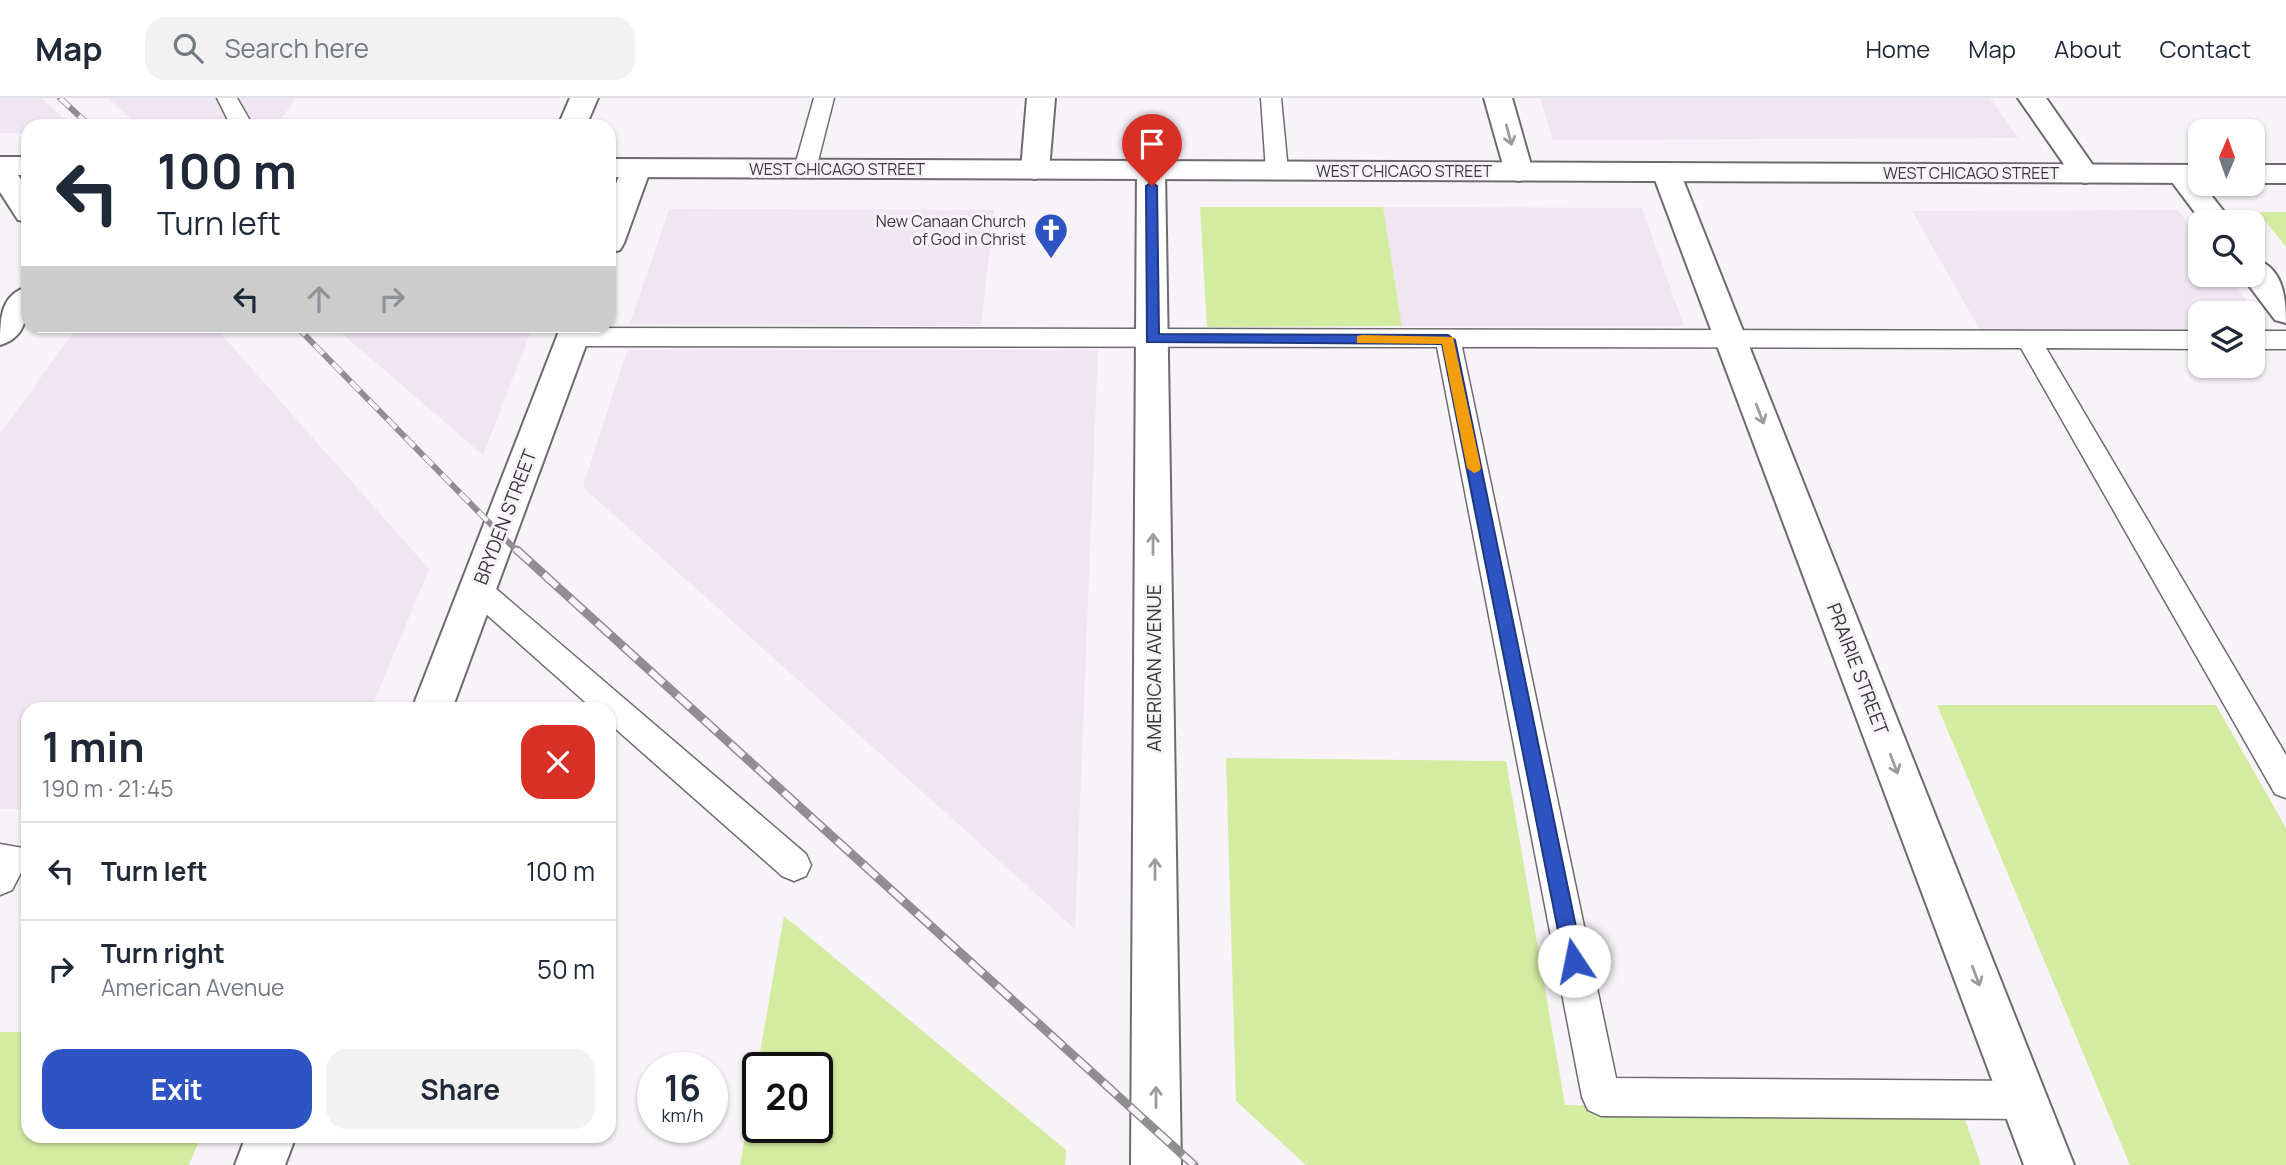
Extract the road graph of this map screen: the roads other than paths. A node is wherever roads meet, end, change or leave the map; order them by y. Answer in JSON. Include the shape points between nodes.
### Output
{"nodes":[{"id":1,"x":227,"y":98,"type":"edge"},
{"id":2,"x":584,"y":98,"type":"edge"},
{"id":3,"x":824,"y":98,"type":"edge"},
{"id":4,"x":1041,"y":98,"type":"edge"},
{"id":5,"x":1270,"y":98,"type":"edge"},
{"id":6,"x":1498,"y":98,"type":"edge"},
{"id":7,"x":2032,"y":98,"type":"edge"},
{"id":8,"x":238,"y":119,"type":"edge"},
{"id":9,"x":575,"y":119,"type":"edge"},
{"id":10,"x":21,"y":166,"type":"edge"},
{"id":11,"x":0,"y":168,"type":"edge"},
{"id":12,"x":623,"y":168,"type":"edge"},
{"id":13,"x":805,"y":169,"type":"junction"},
{"id":14,"x":1035,"y":170,"type":"junction"},
{"id":15,"x":1151,"y":170,"type":"junction"},
{"id":16,"x":1277,"y":171,"type":"junction"},
{"id":17,"x":1519,"y":172,"type":"junction"},
{"id":18,"x":1666,"y":172,"type":"junction"},
{"id":19,"x":2085,"y":174,"type":"junction"},
{"id":20,"x":2188,"y":174,"type":"edge"},
{"id":21,"x":2265,"y":174,"type":"edge"},
{"id":22,"x":2286,"y":174,"type":"edge"},
{"id":23,"x":21,"y":202,"type":"edge"},
{"id":24,"x":616,"y":206,"type":"edge"},
{"id":25,"x":2265,"y":285,"type":"edge"},
{"id":26,"x":21,"y":306,"type":"edge"},
{"id":27,"x":2286,"y":312,"type":"edge"},
{"id":28,"x":616,"y":331,"type":"edge"},
{"id":29,"x":574,"y":333,"type":"edge"},
{"id":30,"x":0,"y":334,"type":"edge"},
{"id":31,"x":1152,"y":338,"type":"junction"},
{"id":32,"x":1448,"y":340,"type":"junction"},
{"id":33,"x":2029,"y":340,"type":"junction"},
{"id":34,"x":2188,"y":340,"type":"edge"},
{"id":35,"x":2265,"y":340,"type":"edge"},
{"id":36,"x":2286,"y":340,"type":"edge"},
{"id":37,"x":1733,"y":346,"type":"junction"},
{"id":38,"x":478,"y":590,"type":"junction"},
{"id":39,"x":435,"y":702,"type":"edge"},
{"id":40,"x":607,"y":702,"type":"edge"},
{"id":41,"x":616,"y":710,"type":"edge"},
{"id":42,"x":2286,"y":784,"type":"edge"},
{"id":43,"x":0,"y":859,"type":"edge"},
{"id":44,"x":794,"y":865,"type":"dead end"},
{"id":45,"x":0,"y":879,"type":"edge"},
{"id":46,"x":2024,"y":1100,"type":"junction"},
{"id":47,"x":268,"y":1143,"type":"edge"},
{"id":48,"x":260,"y":1165,"type":"edge"},
{"id":49,"x":1156,"y":1165,"type":"edge"},
{"id":50,"x":2049,"y":1165,"type":"edge"}],
"edges":[{"from":1,"to":8,"type":"lane"},
{"from":2,"to":9,"type":"street"},
{"from":3,"to":13,"type":"lane"},
{"from":4,"to":14,"type":"street"},
{"from":5,"to":16,"type":"lane"},
{"from":6,"to":17,"type":"street","one_way":true},
{"from":7,"to":19,"type":"street"},
{"from":10,"to":11,"type":"street"},
{"from":11,"to":23,"type":"street"},
{"from":12,"to":13,"type":"street","name":"WEST CHICAGO STREET"},
{"from":12,"to":24,"type":"street"},
{"from":13,"to":14,"type":"street","name":"WEST CHICAGO STREET"},
{"from":14,"to":15,"type":"street","name":"WEST CHICAGO STREET"},
{"from":15,"to":16,"type":"street","name":"WEST CHICAGO STREET"},
{"from":15,"to":31,"type":"street","name":"AMERICAN AVENUE"},
{"from":16,"to":17,"type":"street","name":"WEST CHICAGO STREET"},
{"from":17,"to":18,"type":"street","name":"WEST CHICAGO STREET"},
{"from":18,"to":19,"type":"street","name":"WEST CHICAGO STREET"},
{"from":18,"to":37,"type":"street","name":"PRAIRIE STREET"},
{"from":19,"to":20,"type":"street","name":"WEST CHICAGO STREET"},
{"from":21,"to":22,"type":"street"},
{"from":25,"to":27,"type":"street"},
{"from":26,"to":30,"type":"street"},
{"from":28,"to":31,"type":"lane"},
{"from":29,"to":38,"type":"street","name":"BRYDEN STREET"},
{"from":31,"to":32,"type":"lane"},
{"from":49,"to":31,"type":"street","name":"AMERICAN AVENUE","one_way":true},
{"from":32,"to":37,"type":"lane"},
{"from":32,"to":46,"type":"lane","via":[[1601,1097]]},
{"from":33,"to":34,"type":"lane"},
{"from":33,"to":37,"type":"lane"},
{"from":33,"to":42,"type":"lane"},
{"from":35,"to":36,"type":"lane"},
{"from":37,"to":46,"type":"street","name":"PRAIRIE STREET","one_way":true},
{"from":38,"to":39,"type":"street","name":"BRYDEN STREET"},
{"from":38,"to":40,"type":"lane"},
{"from":41,"to":44,"type":"lane"},
{"from":43,"to":45,"type":"lane","via":[[11,859]]},
{"from":46,"to":50,"type":"street","name":"PRAIRIE STREET"},
{"from":47,"to":48,"type":"street"}]}
